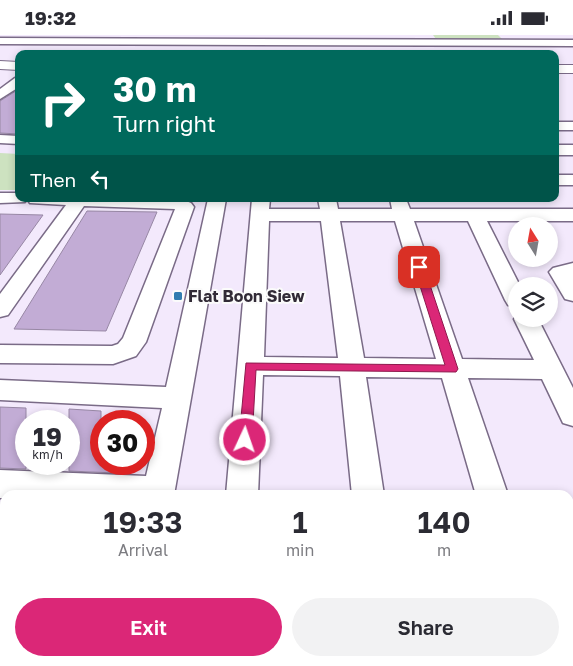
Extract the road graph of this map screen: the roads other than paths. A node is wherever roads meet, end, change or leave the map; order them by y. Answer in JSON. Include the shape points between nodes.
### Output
{"nodes":[{"id":1,"x":507,"y":35,"type":"edge"},
{"id":2,"x":538,"y":35,"type":"edge"},
{"id":3,"x":17,"y":38,"type":"edge"},
{"id":4,"x":54,"y":38,"type":"edge"},
{"id":5,"x":242,"y":38,"type":"edge"},
{"id":6,"x":330,"y":39,"type":"edge"},
{"id":7,"x":430,"y":39,"type":"edge"},
{"id":8,"x":0,"y":41,"type":"edge"},
{"id":9,"x":515,"y":43,"type":"junction"},
{"id":10,"x":548,"y":43,"type":"junction"},
{"id":11,"x":573,"y":43,"type":"edge"},
{"id":12,"x":39,"y":50,"type":"edge"},
{"id":13,"x":0,"y":51,"type":"edge"},
{"id":14,"x":15,"y":51,"type":"edge"},
{"id":15,"x":559,"y":54,"type":"edge"},
{"id":16,"x":565,"y":54,"type":"dead end"},
{"id":17,"x":0,"y":65,"type":"edge"},
{"id":18,"x":15,"y":66,"type":"edge"},
{"id":19,"x":559,"y":69,"type":"edge"},
{"id":20,"x":573,"y":69,"type":"edge"},
{"id":21,"x":559,"y":74,"type":"edge"},
{"id":22,"x":573,"y":74,"type":"edge"},
{"id":23,"x":0,"y":78,"type":"edge"},
{"id":24,"x":15,"y":80,"type":"edge"},
{"id":25,"x":15,"y":81,"type":"edge"},
{"id":26,"x":0,"y":83,"type":"edge"},
{"id":27,"x":15,"y":83,"type":"edge"},
{"id":28,"x":0,"y":95,"type":"edge"},
{"id":29,"x":559,"y":126,"type":"edge"},
{"id":30,"x":573,"y":126,"type":"edge"},
{"id":31,"x":0,"y":139,"type":"edge"},
{"id":32,"x":15,"y":140,"type":"edge"},
{"id":33,"x":559,"y":150,"type":"edge"},
{"id":34,"x":573,"y":150,"type":"edge"},
{"id":35,"x":559,"y":180,"type":"edge"},
{"id":36,"x":573,"y":180,"type":"edge"},
{"id":37,"x":0,"y":197,"type":"edge"},
{"id":38,"x":15,"y":198,"type":"edge"},
{"id":39,"x":77,"y":202,"type":"edge"},
{"id":40,"x":144,"y":202,"type":"edge"},
{"id":41,"x":216,"y":202,"type":"edge"},
{"id":42,"x":260,"y":207,"type":"edge"},
{"id":43,"x":328,"y":207,"type":"edge"},
{"id":44,"x":400,"y":207,"type":"edge"},
{"id":45,"x":475,"y":215,"type":"junction"},
{"id":46,"x":573,"y":215,"type":"edge"},
{"id":47,"x":566,"y":270,"type":"edge"},
{"id":48,"x":508,"y":283,"type":"edge"},
{"id":49,"x":573,"y":294,"type":"edge"},
{"id":50,"x":0,"y":310,"type":"edge"},
{"id":51,"x":530,"y":327,"type":"edge"},
{"id":52,"x":0,"y":354,"type":"edge"},
{"id":53,"x":250,"y":366,"type":"junction"},
{"id":54,"x":352,"y":366,"type":"junction"},
{"id":55,"x":452,"y":369,"type":"junction"},
{"id":56,"x":551,"y":370,"type":"junction"},
{"id":57,"x":0,"y":390,"type":"edge"},
{"id":58,"x":178,"y":398,"type":"junction"},
{"id":59,"x":573,"y":415,"type":"edge"},
{"id":60,"x":0,"y":484,"type":"edge"},
{"id":61,"x":106,"y":490,"type":"edge"},
{"id":62,"x":160,"y":490,"type":"edge"},
{"id":63,"x":242,"y":490,"type":"edge"},
{"id":64,"x":367,"y":490,"type":"edge"},
{"id":65,"x":490,"y":490,"type":"edge"}],
"edges":[{"from":1,"to":9,"type":"street"},
{"from":2,"to":10,"type":"street"},
{"from":3,"to":4,"type":"street"},
{"from":3,"to":8,"type":"street"},
{"from":4,"to":5,"type":"street"},
{"from":4,"to":12,"type":"street"},
{"from":5,"to":6,"type":"street"},
{"from":6,"to":7,"type":"street"},
{"from":7,"to":9,"type":"street"},
{"from":9,"to":10,"type":"street"},
{"from":10,"to":11,"type":"street"},
{"from":13,"to":14,"type":"street"},
{"from":15,"to":16,"type":"street"},
{"from":17,"to":18,"type":"main road"},
{"from":19,"to":20,"type":"main road"},
{"from":21,"to":22,"type":"main road"},
{"from":23,"to":24,"type":"street"},
{"from":25,"to":26,"type":"street"},
{"from":27,"to":28,"type":"street"},
{"from":29,"to":30,"type":"street"},
{"from":31,"to":32,"type":"street"},
{"from":33,"to":34,"type":"street"},
{"from":35,"to":36,"type":"street"},
{"from":37,"to":38,"type":"street"},
{"from":39,"to":50,"type":"street"},
{"from":40,"to":52,"type":"street","via":[[177,203],[184,207],[134,342],[127,350],[112,355]]},
{"from":41,"to":58,"type":"street"},
{"from":42,"to":43,"type":"street"},
{"from":42,"to":53,"type":"street"},
{"from":43,"to":44,"type":"street"},
{"from":43,"to":54,"type":"street"},
{"from":44,"to":45,"type":"street"},
{"from":44,"to":55,"type":"street"},
{"from":45,"to":46,"type":"street"},
{"from":45,"to":48,"type":"street"},
{"from":47,"to":49,"type":"street"},
{"from":51,"to":56,"type":"street"},
{"from":53,"to":54,"type":"street"},
{"from":53,"to":63,"type":"street"},
{"from":54,"to":55,"type":"street"},
{"from":54,"to":64,"type":"street"},
{"from":55,"to":56,"type":"street"},
{"from":55,"to":65,"type":"street"},
{"from":56,"to":59,"type":"street"},
{"from":57,"to":58,"type":"street"},
{"from":58,"to":62,"type":"street"},
{"from":60,"to":61,"type":"street"}]}
